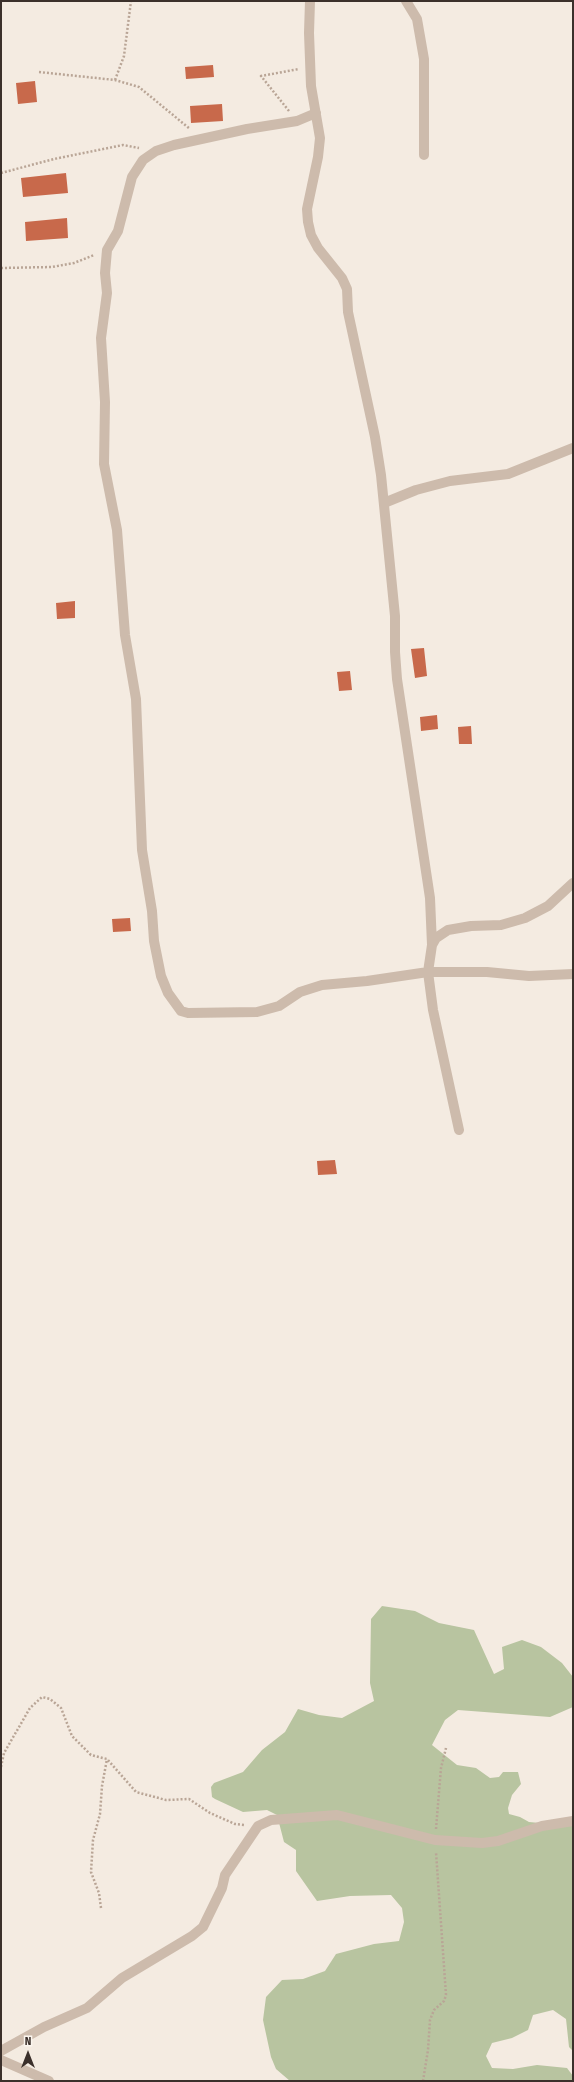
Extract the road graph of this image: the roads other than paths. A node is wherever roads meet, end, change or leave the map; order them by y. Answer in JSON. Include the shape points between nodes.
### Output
{"nodes":[{"id":1,"x":310,"y":1,"type":"edge"},
{"id":2,"x":406,"y":1,"type":"edge"},
{"id":3,"x":316,"y":113,"type":"junction"},
{"id":4,"x":424,"y":155,"type":"dead end"},
{"id":5,"x":573,"y":448,"type":"edge"},
{"id":6,"x":384,"y":503,"type":"junction"},
{"id":7,"x":573,"y":883,"type":"edge"},
{"id":8,"x":432,"y":945,"type":"junction"},
{"id":9,"x":428,"y":972,"type":"junction"},
{"id":10,"x":573,"y":974,"type":"edge"},
{"id":11,"x":459,"y":1130,"type":"dead end"},
{"id":12,"x":573,"y":1821,"type":"edge"},
{"id":13,"x":1,"y":2051,"type":"edge"},
{"id":14,"x":1,"y":2060,"type":"edge"},
{"id":15,"x":49,"y":2081,"type":"edge"}],
"edges":[{"from":1,"to":3,"type":"street","via":[[311,86]]},
{"from":2,"to":4,"type":"street","via":[[417,19],[424,59]]},
{"from":3,"to":6,"type":"street","via":[[320,138],[307,209],[308,222],[318,248],[347,288],[348,312],[375,437]]},
{"from":3,"to":9,"type":"street","via":[[297,121],[247,129],[156,151],[144,160],[132,177],[118,231],[107,250],[107,293],[101,338],[105,402],[104,464],[117,530],[125,635],[136,699],[142,850],[161,976],[168,993],[181,1011],[258,1012],[279,1006],[300,992],[322,984],[367,981]]},
{"from":5,"to":6,"type":"street","via":[[508,474],[450,481],[416,490]]},
{"from":6,"to":8,"type":"street","via":[[395,616],[397,679],[430,898]]},
{"from":7,"to":8,"type":"street","via":[[548,906],[526,918],[501,925],[448,930],[436,938]]},
{"from":8,"to":9,"type":"street"},
{"from":9,"to":10,"type":"street","via":[[487,972],[529,976]]},
{"from":9,"to":11,"type":"street","via":[[433,1010]]},
{"from":12,"to":13,"type":"street","via":[[542,1826],[493,1842],[482,1843],[435,1840],[336,1815],[271,1820],[258,1826],[225,1875],[222,1888],[203,1927],[122,1978],[87,2008],[44,2027]]},
{"from":14,"to":15,"type":"street"}]}
